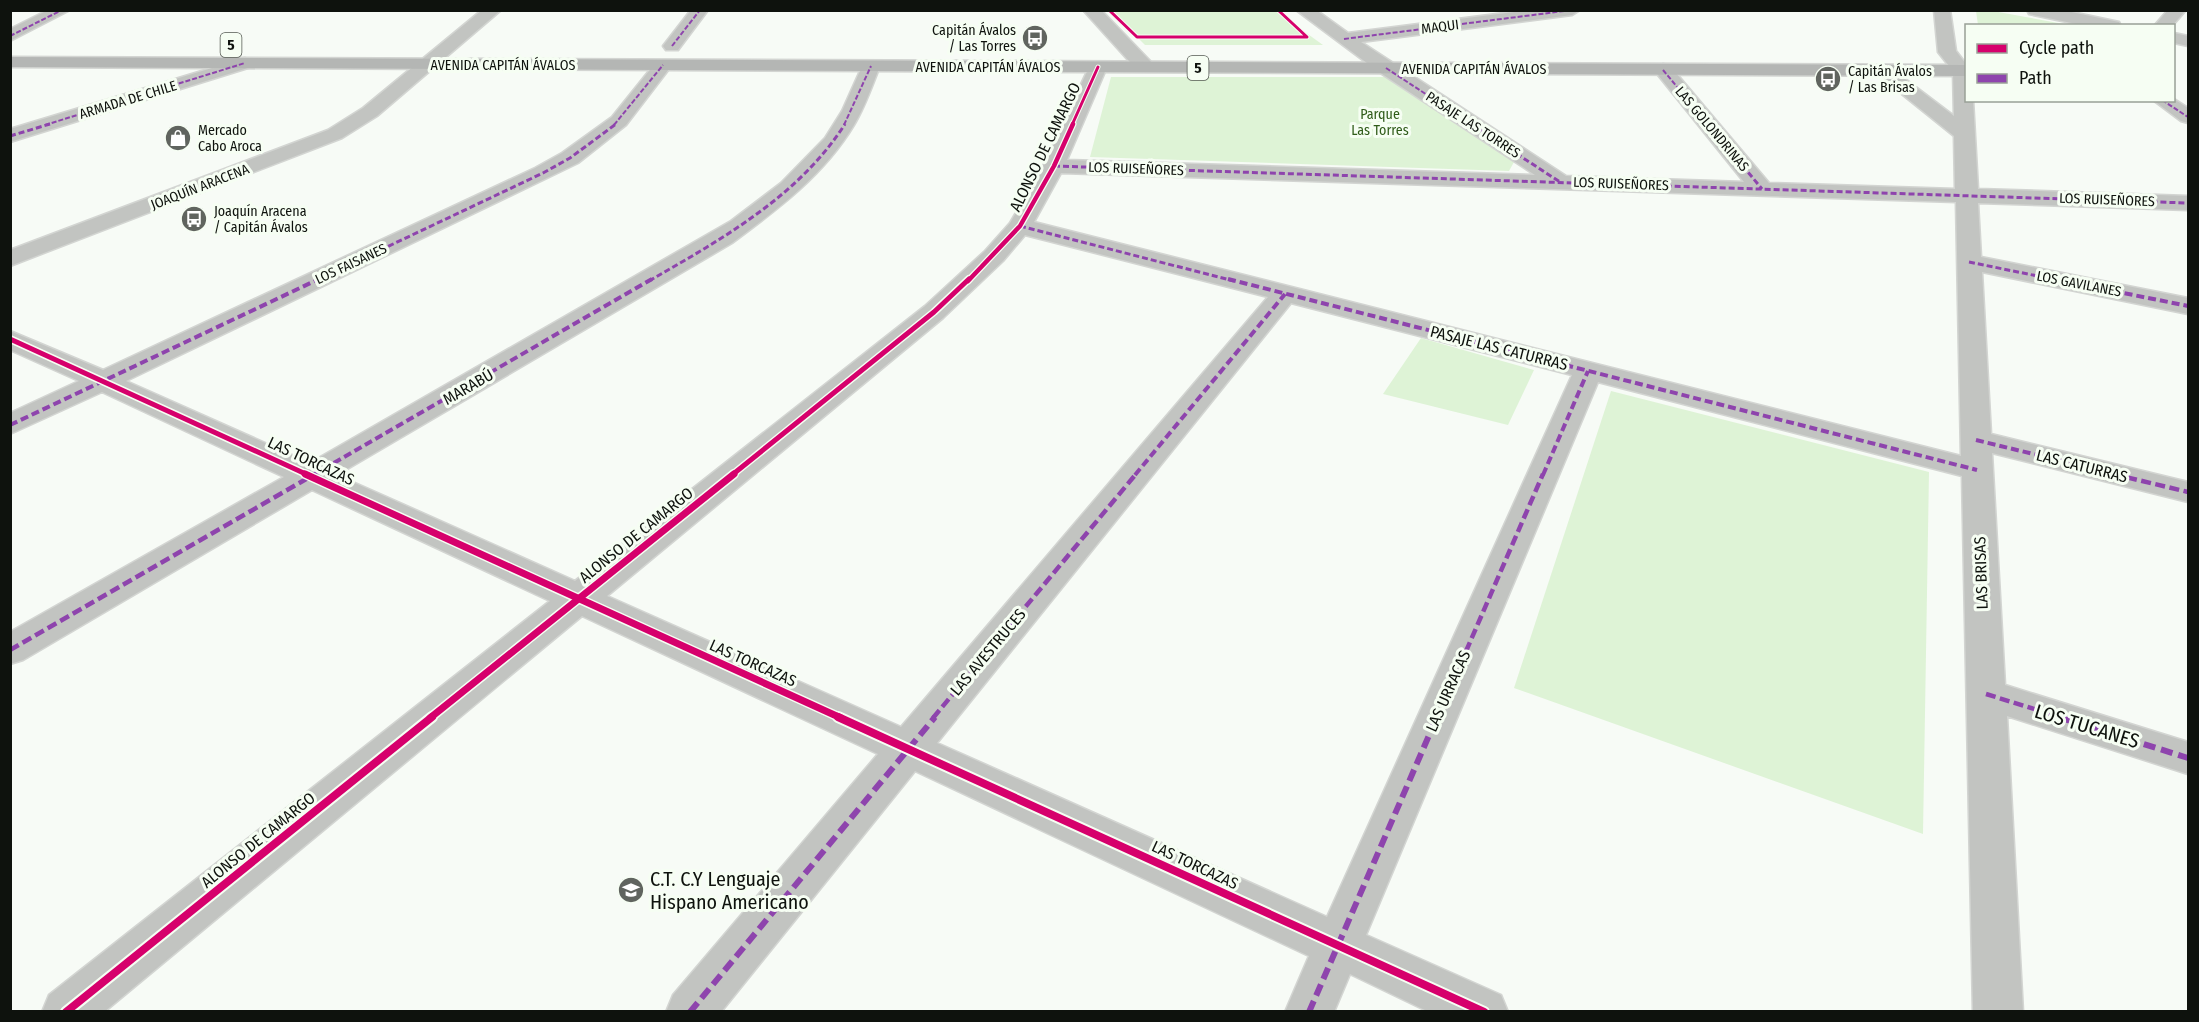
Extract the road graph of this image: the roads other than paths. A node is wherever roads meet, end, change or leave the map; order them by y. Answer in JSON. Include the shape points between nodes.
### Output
{"nodes":[{"id":1,"x":62,"y":10,"type":"edge"},
{"id":2,"x":493,"y":10,"type":"edge"},
{"id":3,"x":700,"y":10,"type":"edge"},
{"id":4,"x":1091,"y":10,"type":"edge"},
{"id":5,"x":1304,"y":10,"type":"edge"},
{"id":6,"x":1572,"y":10,"type":"edge"},
{"id":7,"x":1942,"y":10,"type":"edge"},
{"id":8,"x":2035,"y":10,"type":"edge"},
{"id":9,"x":2178,"y":10,"type":"edge"},
{"id":10,"x":2103,"y":24,"type":"edge"},
{"id":11,"x":2164,"y":24,"type":"edge"},
{"id":12,"x":10,"y":36,"type":"edge"},
{"id":13,"x":10,"y":44,"type":"edge"},
{"id":14,"x":34,"y":44,"type":"dead end"},
{"id":15,"x":1352,"y":44,"type":"junction"},
{"id":16,"x":452,"y":46,"type":"junction"},
{"id":17,"x":478,"y":46,"type":"dead end"},
{"id":18,"x":695,"y":46,"type":"dead end"},
{"id":19,"x":1127,"y":48,"type":"junction"},
{"id":20,"x":1406,"y":49,"type":"dead end"},
{"id":21,"x":1923,"y":51,"type":"dead end"},
{"id":22,"x":661,"y":53,"type":"junction"},
{"id":23,"x":424,"y":55,"type":"junction"},
{"id":24,"x":1101,"y":58,"type":"junction"},
{"id":25,"x":1960,"y":61,"type":"edge"},
{"id":26,"x":10,"y":62,"type":"edge"},
{"id":27,"x":245,"y":63,"type":"junction"},
{"id":28,"x":871,"y":66,"type":"junction"},
{"id":29,"x":1145,"y":67,"type":"junction"},
{"id":30,"x":1386,"y":68,"type":"junction"},
{"id":31,"x":1663,"y":69,"type":"junction"},
{"id":32,"x":1881,"y":70,"type":"junction"},
{"id":33,"x":2165,"y":102,"type":"edge"},
{"id":34,"x":2188,"y":117,"type":"edge"},
{"id":35,"x":1964,"y":134,"type":"junction"},
{"id":36,"x":10,"y":136,"type":"edge"},
{"id":37,"x":1054,"y":166,"type":"junction"},
{"id":38,"x":1560,"y":182,"type":"junction"},
{"id":39,"x":1761,"y":189,"type":"junction"},
{"id":40,"x":1966,"y":196,"type":"junction"},
{"id":41,"x":2188,"y":203,"type":"edge"},
{"id":42,"x":1020,"y":226,"type":"junction"},
{"id":43,"x":10,"y":259,"type":"edge"},
{"id":44,"x":1969,"y":262,"type":"junction"},
{"id":45,"x":1285,"y":294,"type":"junction"},
{"id":46,"x":2188,"y":306,"type":"edge"},
{"id":47,"x":10,"y":339,"type":"edge"},
{"id":48,"x":1588,"y":371,"type":"junction"},
{"id":49,"x":103,"y":381,"type":"junction"},
{"id":50,"x":10,"y":425,"type":"edge"},
{"id":51,"x":1977,"y":455,"type":"junction"},
{"id":52,"x":312,"y":477,"type":"junction"},
{"id":53,"x":2188,"y":492,"type":"edge"},
{"id":54,"x":578,"y":598,"type":"junction"},
{"id":55,"x":10,"y":650,"type":"edge"},
{"id":56,"x":1986,"y":694,"type":"junction"},
{"id":57,"x":908,"y":748,"type":"junction"},
{"id":58,"x":2188,"y":758,"type":"edge"},
{"id":59,"x":1338,"y":945,"type":"junction"},
{"id":60,"x":66,"y":1011,"type":"edge"},
{"id":61,"x":690,"y":1011,"type":"edge"},
{"id":62,"x":1309,"y":1011,"type":"edge"},
{"id":63,"x":1484,"y":1011,"type":"edge"},
{"id":64,"x":1998,"y":1011,"type":"edge"}],
"edges":[{"from":1,"to":12,"type":"street"},
{"from":2,"to":16,"type":"street","name":"JOAQUÍN ARACENA"},
{"from":3,"to":22,"type":"street","name":"LOS FAISANES"},
{"from":4,"to":19,"type":"street"},
{"from":5,"to":15,"type":"street","name":"PASAJE LAS TORRES"},
{"from":6,"to":15,"type":"street","name":"MAQUI"},
{"from":7,"to":25,"type":"street","name":"LAS BRISAS"},
{"from":8,"to":10,"type":"street"},
{"from":9,"to":11,"type":"street"},
{"from":13,"to":14,"type":"highway"},
{"from":15,"to":19,"type":"highway","name":"AVENIDA CAPITÁN ÁVALOS","number":"5"},
{"from":15,"to":20,"type":"highway","name":"AVENIDA CAPITÁN ÁVALOS","number":"5"},
{"from":15,"to":30,"type":"street","name":"PASAJE LAS TORRES"},
{"from":16,"to":17,"type":"highway","name":"AVENIDA CAPITÁN ÁVALOS"},
{"from":16,"to":23,"type":"street","name":"JOAQUÍN ARACENA"},
{"from":18,"to":22,"type":"highway","name":"AVENIDA CAPITÁN ÁVALOS","number":"5"},
{"from":19,"to":24,"type":"highway","name":"AVENIDA CAPITÁN ÁVALOS","number":"5"},
{"from":19,"to":29,"type":"street"},
{"from":21,"to":25,"type":"highway"},
{"from":22,"to":23,"type":"highway","name":"AVENIDA CAPITÁN ÁVALOS","number":"5"},
{"from":22,"to":28,"type":"highway","name":"AVENIDA CAPITÁN ÁVALOS","number":"5"},
{"from":22,"to":49,"type":"street","name":"LOS FAISANES","via":[[619,121],[570,158]]},
{"from":23,"to":27,"type":"highway","name":"AVENIDA CAPITÁN ÁVALOS","number":"5"},
{"from":23,"to":43,"type":"street","name":"JOAQUÍN ARACENA","via":[[358,121],[325,139]]},
{"from":24,"to":28,"type":"highway","name":"AVENIDA CAPITÁN ÁVALOS","number":"5"},
{"from":24,"to":29,"type":"highway","name":"AVENIDA CAPITÁN ÁVALOS","number":"5"},
{"from":24,"to":37,"type":"street","name":"ALONSO DE CAMARGO"},
{"from":25,"to":32,"type":"highway","name":"AVENIDA CAPITÁN ÁVALOS","number":"5"},
{"from":25,"to":35,"type":"street","name":"LAS BRISAS"},
{"from":26,"to":27,"type":"highway","name":"AVENIDA CAPITÁN ÁVALOS","number":"5"},
{"from":27,"to":36,"type":"street","name":"ARMADA DE CHILE"},
{"from":28,"to":52,"type":"street","name":"MARABÚ","via":[[844,126],[798,178],[764,208],[681,265]]},
{"from":29,"to":30,"type":"highway","name":"AVENIDA CAPITÁN ÁVALOS","number":"5"},
{"from":30,"to":31,"type":"highway","name":"AVENIDA CAPITÁN ÁVALOS","number":"5"},
{"from":30,"to":38,"type":"street","name":"PASAJE LAS TORRES"},
{"from":31,"to":32,"type":"highway","name":"AVENIDA CAPITÁN ÁVALOS","number":"5"},
{"from":31,"to":39,"type":"street","name":"LAS GOLONDRINAS"},
{"from":32,"to":35,"type":"street"},
{"from":33,"to":34,"type":"street"},
{"from":35,"to":40,"type":"street","name":"LAS BRISAS"},
{"from":37,"to":38,"type":"street","name":"LOS RUISEÑORES"},
{"from":37,"to":42,"type":"street","name":"ALONSO DE CAMARGO"},
{"from":38,"to":39,"type":"street","name":"LOS RUISEÑORES"},
{"from":39,"to":40,"type":"street","name":"LOS RUISEÑORES"},
{"from":40,"to":41,"type":"street","name":"LOS RUISEÑORES"},
{"from":40,"to":44,"type":"street","name":"LAS BRISAS"},
{"from":42,"to":45,"type":"street","name":"PASAJE LAS CATURRAS"},
{"from":42,"to":54,"type":"street","name":"ALONSO DE CAMARGO","via":[[934,312]]},
{"from":44,"to":46,"type":"street","name":"LOS GAVILANES"},
{"from":44,"to":51,"type":"street","name":"LAS BRISAS"},
{"from":45,"to":48,"type":"street","name":"PASAJE LAS CATURRAS"},
{"from":45,"to":57,"type":"street","name":"LAS AVESTRUCES"},
{"from":47,"to":49,"type":"street","name":"LAS TORCAZAS"},
{"from":48,"to":51,"type":"street","name":"PASAJE LAS CATURRAS"},
{"from":48,"to":59,"type":"street","name":"LAS URRACAS"},
{"from":49,"to":50,"type":"street","name":"LOS FAISANES"},
{"from":49,"to":52,"type":"street","name":"LAS TORCAZAS"},
{"from":51,"to":53,"type":"street","name":"LAS CATURRAS"},
{"from":51,"to":56,"type":"street","name":"LAS BRISAS"},
{"from":52,"to":54,"type":"street","name":"LAS TORCAZAS"},
{"from":52,"to":55,"type":"street","name":"MARABÚ"},
{"from":54,"to":57,"type":"street","name":"LAS TORCAZAS"},
{"from":54,"to":60,"type":"street","name":"ALONSO DE CAMARGO"},
{"from":56,"to":58,"type":"street","name":"LOS TUCANES"},
{"from":56,"to":64,"type":"street","name":"LAS BRISAS"},
{"from":57,"to":59,"type":"street","name":"LAS TORCAZAS"},
{"from":57,"to":61,"type":"street","name":"LAS AVESTRUCES"},
{"from":59,"to":62,"type":"street","name":"LAS URRACAS"},
{"from":59,"to":63,"type":"street","name":"LAS TORCAZAS"}]}
